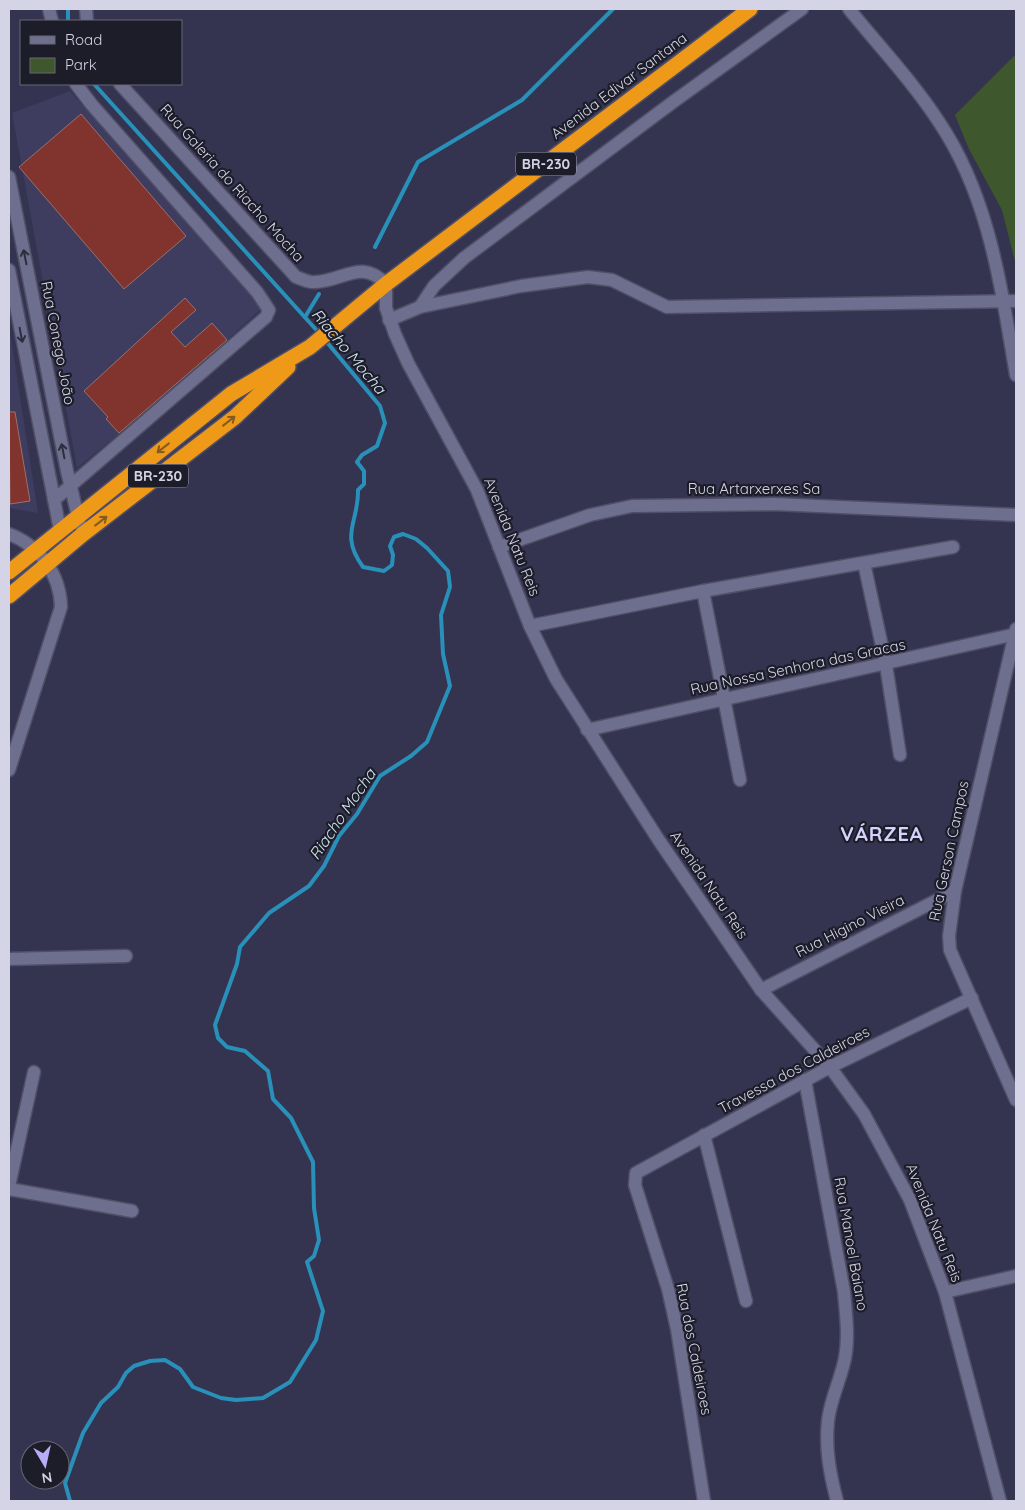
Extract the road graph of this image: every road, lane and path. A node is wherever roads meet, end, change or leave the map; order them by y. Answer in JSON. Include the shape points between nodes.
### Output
{"nodes":[{"id":1,"x":750,"y":9,"type":"edge"},
{"id":2,"x":802,"y":9,"type":"edge"},
{"id":3,"x":849,"y":9,"type":"edge"},
{"id":4,"x":77,"y":85,"type":"edge"},
{"id":5,"x":121,"y":85,"type":"edge"},
{"id":6,"x":9,"y":177,"type":"edge"},
{"id":7,"x":9,"y":270,"type":"edge"},
{"id":8,"x":29,"y":279,"type":"junction"},
{"id":9,"x":11,"y":284,"type":"junction"},
{"id":10,"x":386,"y":284,"type":"junction"},
{"id":11,"x":1016,"y":301,"type":"edge"},
{"id":12,"x":1003,"y":302,"type":"junction"},
{"id":13,"x":420,"y":307,"type":"junction"},
{"id":14,"x":389,"y":320,"type":"junction"},
{"id":15,"x":307,"y":349,"type":"junction"},
{"id":16,"x":1016,"y":376,"type":"edge"},
{"id":17,"x":70,"y":487,"type":"junction"},
{"id":18,"x":54,"y":500,"type":"junction"},
{"id":19,"x":77,"y":515,"type":"junction"},
{"id":20,"x":1016,"y":515,"type":"edge"},
{"id":21,"x":60,"y":530,"type":"junction"},
{"id":22,"x":9,"y":534,"type":"edge"},
{"id":23,"x":83,"y":534,"type":"junction"},
{"id":24,"x":499,"y":547,"type":"junction"},
{"id":25,"x":954,"y":547,"type":"dead end"},
{"id":26,"x":36,"y":550,"type":"junction"},
{"id":27,"x":864,"y":563,"type":"junction"},
{"id":28,"x":48,"y":565,"type":"junction"},
{"id":29,"x":9,"y":572,"type":"edge"},
{"id":30,"x":703,"y":591,"type":"junction"},
{"id":31,"x":9,"y":596,"type":"edge"},
{"id":32,"x":530,"y":626,"type":"junction"},
{"id":33,"x":1016,"y":633,"type":"edge"},
{"id":34,"x":886,"y":665,"type":"junction"},
{"id":35,"x":723,"y":701,"type":"junction"},
{"id":36,"x":587,"y":730,"type":"junction"},
{"id":37,"x":900,"y":755,"type":"dead end"},
{"id":38,"x":9,"y":770,"type":"edge"},
{"id":39,"x":740,"y":780,"type":"dead end"},
{"id":40,"x":955,"y":891,"type":"junction"},
{"id":41,"x":126,"y":956,"type":"dead end"},
{"id":42,"x":9,"y":959,"type":"edge"},
{"id":43,"x":761,"y":990,"type":"junction"},
{"id":44,"x":972,"y":998,"type":"junction"},
{"id":45,"x":830,"y":1067,"type":"junction"},
{"id":46,"x":34,"y":1072,"type":"dead end"},
{"id":47,"x":805,"y":1080,"type":"junction"},
{"id":48,"x":1016,"y":1100,"type":"edge"},
{"id":49,"x":704,"y":1136,"type":"junction"},
{"id":50,"x":634,"y":1176,"type":"joint"},
{"id":51,"x":9,"y":1188,"type":"edge"},
{"id":52,"x":132,"y":1211,"type":"dead end"},
{"id":53,"x":1016,"y":1276,"type":"edge"},
{"id":54,"x":945,"y":1292,"type":"junction"},
{"id":55,"x":746,"y":1301,"type":"dead end"},
{"id":56,"x":704,"y":1501,"type":"edge"},
{"id":57,"x":837,"y":1501,"type":"edge"},
{"id":58,"x":1000,"y":1501,"type":"edge"}],
"edges":[{"from":1,"to":10,"type":"highway","name":"Avenida Edivar Santana","number":"BR-230"},
{"from":2,"to":13,"type":"street","via":[[464,258],[434,286]]},
{"from":3,"to":12,"type":"street","via":[[927,105],[951,143],[982,210]]},
{"from":4,"to":17,"type":"street","via":[[257,292],[269,310],[266,317]]},
{"from":5,"to":10,"type":"street","name":"Rua Galeria do Riacho Mocha","via":[[296,277],[316,282],[368,272]]},
{"from":8,"to":6,"type":"street","name":"Rua Conego João","one_way":true},
{"from":7,"to":9,"type":"street"},
{"from":8,"to":9,"type":"street"},
{"from":17,"to":8,"type":"street","name":"Rua Conego João","one_way":true},
{"from":9,"to":18,"type":"street","one_way":true},
{"from":10,"to":14,"type":"street","name":"Avenida Natu Reis"},
{"from":10,"to":15,"type":"highway","name":"Avenida Edivar Santana","number":"BR-230"},
{"from":11,"to":12,"type":"street"},
{"from":12,"to":13,"type":"street","via":[[667,308],[617,282],[588,277],[520,286]]},
{"from":12,"to":16,"type":"street"},
{"from":13,"to":14,"type":"street"},
{"from":14,"to":24,"type":"street","name":"Avenida Natu Reis","via":[[408,363],[474,484]]},
{"from":15,"to":19,"type":"highway","number":"BR-230","one_way":true,"via":[[231,394]]},
{"from":23,"to":15,"type":"highway","number":"BR-230","one_way":true,"via":[[235,417]]},
{"from":17,"to":18,"type":"street"},
{"from":17,"to":19,"type":"street","name":"Rua Conego João"},
{"from":18,"to":21,"type":"street"},
{"from":19,"to":21,"type":"highway","number":"BR-230"},
{"from":19,"to":23,"type":"street","name":"Rua Conego João"},
{"from":20,"to":24,"type":"street","name":"Rua Artarxerxes Sa","via":[[774,504],[632,506],[590,514]]},
{"from":21,"to":26,"type":"highway","number":"BR-230"},
{"from":22,"to":26,"type":"street"},
{"from":23,"to":28,"type":"highway","number":"BR-230"},
{"from":24,"to":32,"type":"street","name":"Avenida Natu Reis"},
{"from":25,"to":27,"type":"street"},
{"from":26,"to":28,"type":"street"},
{"from":26,"to":29,"type":"highway","number":"BR-230"},
{"from":27,"to":30,"type":"street"},
{"from":27,"to":34,"type":"street"},
{"from":28,"to":31,"type":"highway","number":"BR-230"},
{"from":28,"to":38,"type":"street","via":[[56,578],[61,607]]},
{"from":30,"to":32,"type":"street"},
{"from":30,"to":35,"type":"street"},
{"from":32,"to":36,"type":"street","name":"Avenida Natu Reis","via":[[556,679]]},
{"from":33,"to":34,"type":"street","name":"Rua Nossa Senhora das Gracas"},
{"from":33,"to":40,"type":"street","name":"Rua Gerson Campos"},
{"from":34,"to":35,"type":"street","name":"Rua Nossa Senhora das Gracas"},
{"from":34,"to":37,"type":"street"},
{"from":35,"to":36,"type":"street","name":"Rua Nossa Senhora das Gracas"},
{"from":35,"to":39,"type":"street"},
{"from":36,"to":43,"type":"street","name":"Avenida Natu Reis"},
{"from":40,"to":43,"type":"street","name":"Rua Higino Vieira"},
{"from":40,"to":44,"type":"street","name":"Rua Gerson Campos","via":[[949,924],[950,950]]},
{"from":41,"to":42,"type":"street"},
{"from":43,"to":45,"type":"street","name":"Avenida Natu Reis"},
{"from":44,"to":45,"type":"street","name":"Travessa dos Caldeiroes"},
{"from":44,"to":48,"type":"street","name":"Rua Gerson Campos"},
{"from":45,"to":47,"type":"street","name":"Travessa dos Caldeiroes"},
{"from":45,"to":54,"type":"street","name":"Avenida Natu Reis","via":[[864,1114],[894,1167]]},
{"from":46,"to":51,"type":"street"},
{"from":47,"to":49,"type":"street","name":"Travessa dos Caldeiroes"},
{"from":47,"to":57,"type":"street","name":"Rua Manoel Baiano","via":[[847,1322],[846,1357],[826,1437],[826,1456]]},
{"from":49,"to":50,"type":"street","name":"Travessa dos Caldeiroes","via":[[639,1170]]},
{"from":49,"to":55,"type":"street"},
{"from":50,"to":56,"type":"street","name":"Rua dos Caldeiroes","via":[[677,1329]]},
{"from":51,"to":52,"type":"street"},
{"from":53,"to":54,"type":"street"},
{"from":54,"to":58,"type":"street","name":"Avenida Natu Reis"}]}
